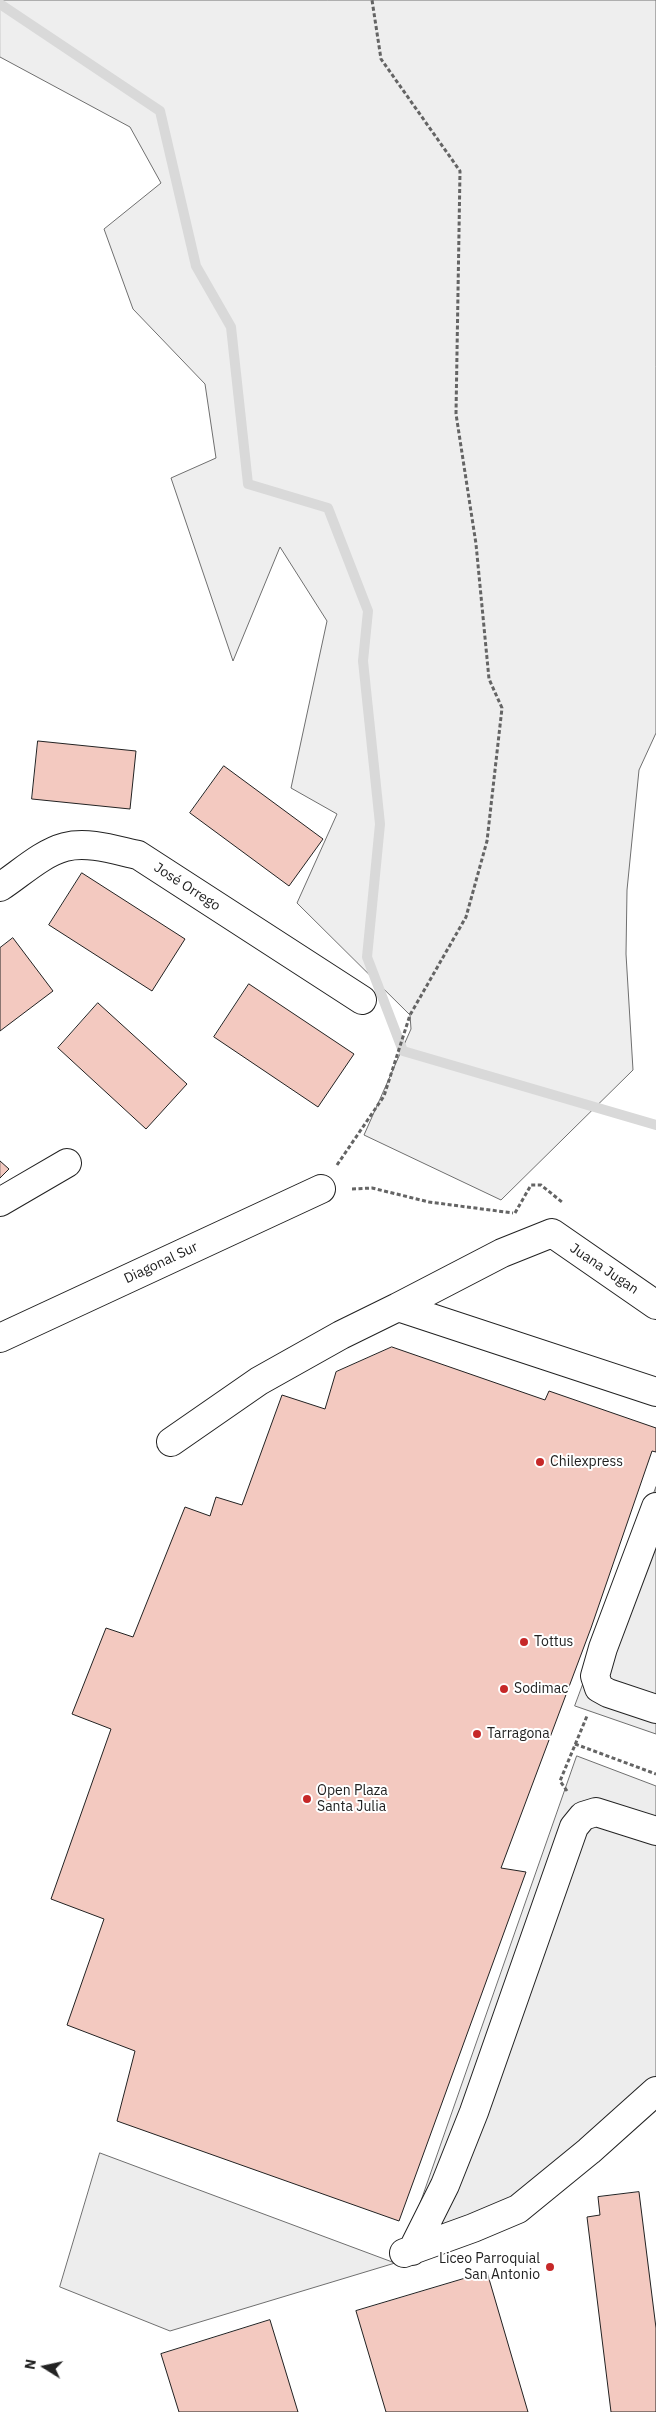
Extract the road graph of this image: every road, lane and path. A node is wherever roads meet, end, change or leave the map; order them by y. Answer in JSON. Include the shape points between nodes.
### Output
{"nodes":[{"id":1,"x":372,"y":0,"type":"edge"},
{"id":2,"x":0,"y":887,"type":"edge"},
{"id":3,"x":362,"y":1000,"type":"dead end"},
{"id":4,"x":67,"y":1163,"type":"dead end"},
{"id":5,"x":321,"y":1189,"type":"junction"},
{"id":6,"x":0,"y":1202,"type":"edge"},
{"id":7,"x":552,"y":1233,"type":"junction"},
{"id":8,"x":656,"y":1305,"type":"edge"},
{"id":9,"x":398,"y":1307,"type":"junction"},
{"id":10,"x":0,"y":1338,"type":"edge"},
{"id":11,"x":656,"y":1392,"type":"edge"},
{"id":12,"x":171,"y":1442,"type":"dead end"},
{"id":13,"x":656,"y":1506,"type":"edge"},
{"id":14,"x":598,"y":1688,"type":"junction"},
{"id":15,"x":656,"y":1710,"type":"edge"},
{"id":16,"x":575,"y":1744,"type":"junction"},
{"id":17,"x":656,"y":1774,"type":"edge"},
{"id":18,"x":583,"y":1816,"type":"junction"},
{"id":19,"x":656,"y":1831,"type":"edge"},
{"id":20,"x":656,"y":2091,"type":"edge"}],
"edges":[{"from":1,"to":5,"type":"path","via":[[381,59],[460,171],[456,414],[476,544],[489,679],[502,708],[487,841],[466,917],[410,1015],[384,1096]]},
{"from":2,"to":3,"type":"street","name":"José Orrego","via":[[47,855],[66,847],[97,847],[138,855]]},
{"from":4,"to":6,"type":"street"},
{"from":5,"to":7,"type":"path","via":[[372,1188],[429,1202],[522,1214]]},
{"from":5,"to":10,"type":"street","name":"Diagonal Sur"},
{"from":7,"to":8,"type":"street","name":"Juana Jugan"},
{"from":7,"to":9,"type":"street","via":[[502,1253]]},
{"from":9,"to":11,"type":"street"},
{"from":9,"to":12,"type":"street","via":[[259,1381]]},
{"from":13,"to":14,"type":"street","via":[[603,1648],[595,1676]]},
{"from":14,"to":15,"type":"street"},
{"from":14,"to":16,"type":"path"},
{"from":16,"to":17,"type":"path"},
{"from":16,"to":18,"type":"path","via":[[560,1781]]},
{"from":18,"to":19,"type":"street","via":[[596,1812]]},
{"from":18,"to":20,"type":"street","via":[[574,1827],[504,2031],[445,2184],[405,2252],[518,2209]]}]}
